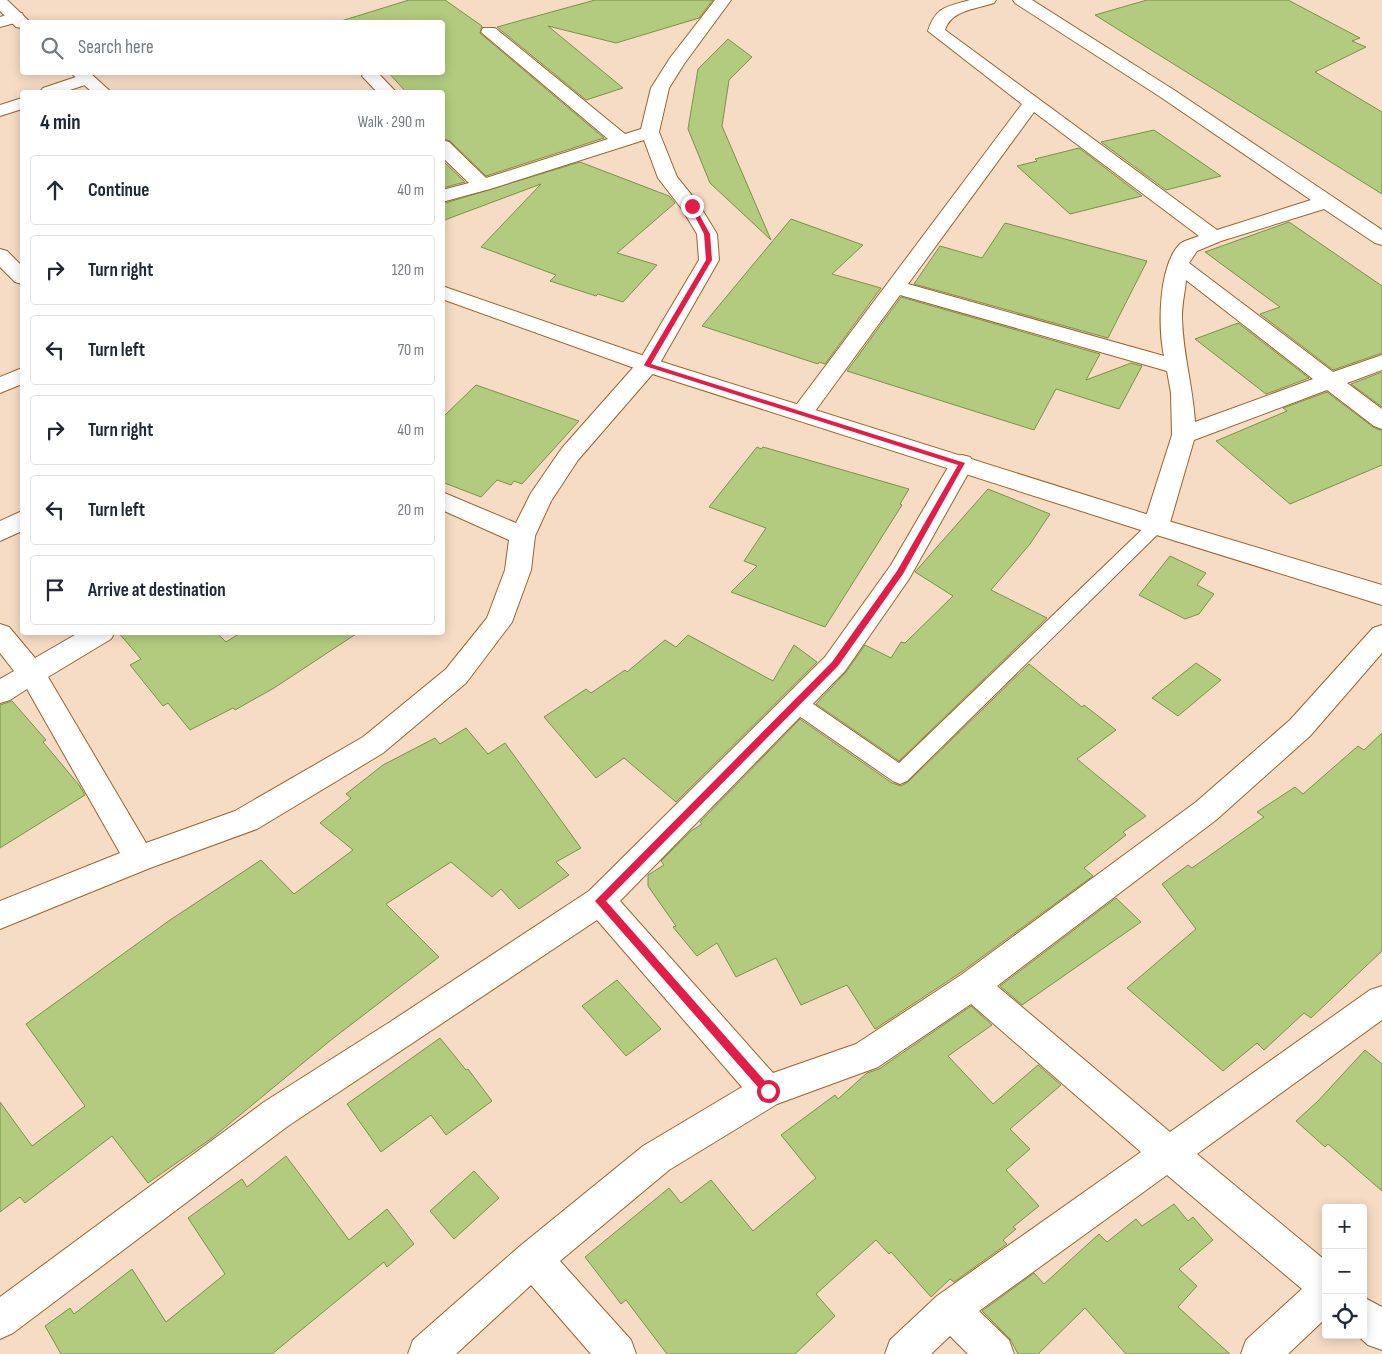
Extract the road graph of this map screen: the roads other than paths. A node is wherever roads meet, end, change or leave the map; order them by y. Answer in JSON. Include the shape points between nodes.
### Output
{"nodes":[{"id":1,"x":723,"y":0,"type":"edge"},
{"id":2,"x":988,"y":0,"type":"edge"},
{"id":3,"x":1021,"y":0,"type":"edge"},
{"id":4,"x":0,"y":2,"type":"edge"},
{"id":5,"x":13,"y":21,"type":"edge"},
{"id":6,"x":489,"y":32,"type":"dead end"},
{"id":7,"x":82,"y":76,"type":"edge"},
{"id":8,"x":371,"y":76,"type":"dead end"},
{"id":9,"x":53,"y":90,"type":"edge"},
{"id":10,"x":100,"y":90,"type":"edge"},
{"id":11,"x":385,"y":90,"type":"edge"},
{"id":12,"x":1032,"y":103,"type":"junction"},
{"id":13,"x":20,"y":104,"type":"edge"},
{"id":14,"x":0,"y":111,"type":"edge"},
{"id":15,"x":650,"y":132,"type":"junction"},
{"id":16,"x":622,"y":141,"type":"junction"},
{"id":17,"x":445,"y":149,"type":"edge"},
{"id":18,"x":483,"y":185,"type":"junction"},
{"id":19,"x":445,"y":195,"type":"edge"},
{"id":20,"x":1325,"y":202,"type":"junction"},
{"id":21,"x":1214,"y":237,"type":"junction"},
{"id":22,"x":1382,"y":239,"type":"edge"},
{"id":23,"x":1,"y":258,"type":"edge"},
{"id":24,"x":1178,"y":264,"type":"junction"},
{"id":25,"x":20,"y":276,"type":"edge"},
{"id":26,"x":895,"y":287,"type":"junction"},
{"id":27,"x":445,"y":293,"type":"edge"},
{"id":28,"x":1382,"y":362,"type":"edge"},
{"id":29,"x":648,"y":365,"type":"junction"},
{"id":30,"x":1177,"y":366,"type":"junction"},
{"id":31,"x":20,"y":376,"type":"edge"},
{"id":32,"x":1328,"y":382,"type":"junction"},
{"id":33,"x":0,"y":386,"type":"edge"},
{"id":34,"x":802,"y":413,"type":"junction"},
{"id":35,"x":1382,"y":421,"type":"edge"},
{"id":36,"x":1184,"y":435,"type":"junction"},
{"id":37,"x":962,"y":463,"type":"junction"},
{"id":38,"x":445,"y":501,"type":"edge"},
{"id":39,"x":20,"y":521,"type":"edge"},
{"id":40,"x":1156,"y":526,"type":"junction"},
{"id":41,"x":0,"y":532,"type":"edge"},
{"id":42,"x":522,"y":536,"type":"junction"},
{"id":43,"x":1382,"y":596,"type":"edge"},
{"id":44,"x":0,"y":634,"type":"edge"},
{"id":45,"x":97,"y":635,"type":"edge"},
{"id":46,"x":1382,"y":635,"type":"edge"},
{"id":47,"x":32,"y":674,"type":"junction"},
{"id":48,"x":0,"y":692,"type":"edge"},
{"id":49,"x":796,"y":703,"type":"junction"},
{"id":50,"x":139,"y":859,"type":"junction"},
{"id":51,"x":600,"y":901,"type":"junction"},
{"id":52,"x":0,"y":915,"type":"edge"},
{"id":53,"x":973,"y":985,"type":"junction"},
{"id":54,"x":1382,"y":1001,"type":"edge"},
{"id":55,"x":768,"y":1091,"type":"junction"},
{"id":56,"x":1168,"y":1153,"type":"junction"},
{"id":57,"x":533,"y":1259,"type":"junction"},
{"id":58,"x":1322,"y":1283,"type":"edge"},
{"id":59,"x":1324,"y":1294,"type":"edge"},
{"id":60,"x":950,"y":1309,"type":"junction"},
{"id":61,"x":1367,"y":1319,"type":"edge"},
{"id":62,"x":0,"y":1320,"type":"edge"},
{"id":63,"x":1382,"y":1331,"type":"edge"},
{"id":64,"x":427,"y":1354,"type":"edge"},
{"id":65,"x":617,"y":1354,"type":"edge"},
{"id":66,"x":904,"y":1354,"type":"edge"},
{"id":67,"x":995,"y":1354,"type":"edge"},
{"id":68,"x":1260,"y":1354,"type":"edge"}],
"edges":[{"from":1,"to":15,"type":"street","via":[[660,88]]},
{"from":2,"to":12,"type":"street","via":[[950,10],[940,18],[936,31]]},
{"from":3,"to":20,"type":"street","via":[[1168,94]]},
{"from":4,"to":5,"type":"street"},
{"from":6,"to":16,"type":"street"},
{"from":7,"to":9,"type":"street"},
{"from":7,"to":10,"type":"street"},
{"from":8,"to":11,"type":"street"},
{"from":12,"to":21,"type":"street"},
{"from":12,"to":26,"type":"street"},
{"from":13,"to":14,"type":"street"},
{"from":15,"to":16,"type":"street"},
{"from":15,"to":29,"type":"street","via":[[668,178],[692,206],[707,234],[709,260]]},
{"from":16,"to":18,"type":"street"},
{"from":17,"to":18,"type":"street"},
{"from":18,"to":19,"type":"street"},
{"from":20,"to":21,"type":"street"},
{"from":20,"to":22,"type":"street"},
{"from":21,"to":24,"type":"street","via":[[1190,248]]},
{"from":23,"to":25,"type":"street"},
{"from":24,"to":30,"type":"street","via":[[1170,314]]},
{"from":24,"to":32,"type":"street"},
{"from":26,"to":30,"type":"street"},
{"from":26,"to":34,"type":"street"},
{"from":27,"to":29,"type":"street"},
{"from":28,"to":32,"type":"street"},
{"from":29,"to":34,"type":"street"},
{"from":29,"to":42,"type":"street","via":[[570,454],[540,499]]},
{"from":30,"to":36,"type":"street"},
{"from":31,"to":33,"type":"street"},
{"from":32,"to":35,"type":"street"},
{"from":32,"to":36,"type":"street"},
{"from":34,"to":37,"type":"street"},
{"from":36,"to":40,"type":"street"},
{"from":37,"to":40,"type":"street"},
{"from":37,"to":49,"type":"street","via":[[900,572],[835,664]]},
{"from":38,"to":42,"type":"street"},
{"from":39,"to":41,"type":"street"},
{"from":40,"to":43,"type":"street"},
{"from":40,"to":49,"type":"lane","via":[[900,775]]},
{"from":42,"to":50,"type":"street","via":[[518,570],[499,622],[456,676],[373,744],[246,820]]},
{"from":44,"to":47,"type":"street"},
{"from":45,"to":47,"type":"street"},
{"from":46,"to":53,"type":"street","via":[[1300,728],[1206,811]]},
{"from":47,"to":48,"type":"street"},
{"from":47,"to":50,"type":"street"},
{"from":49,"to":51,"type":"street"},
{"from":50,"to":52,"type":"street"},
{"from":51,"to":55,"type":"street"},
{"from":51,"to":62,"type":"street","via":[[276,1114]]},
{"from":53,"to":55,"type":"street","via":[[866,1056]]},
{"from":53,"to":56,"type":"street"},
{"from":54,"to":56,"type":"street"},
{"from":55,"to":57,"type":"street","via":[[656,1158]]},
{"from":56,"to":58,"type":"street"},
{"from":56,"to":60,"type":"street"},
{"from":57,"to":64,"type":"street"},
{"from":57,"to":65,"type":"street"},
{"from":59,"to":68,"type":"street"},
{"from":60,"to":66,"type":"street"},
{"from":60,"to":67,"type":"street"},
{"from":61,"to":63,"type":"street"}]}
